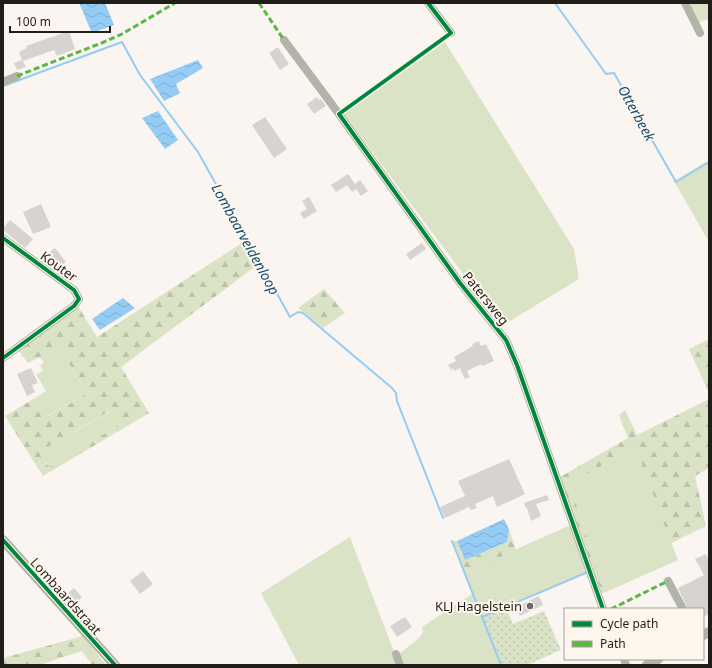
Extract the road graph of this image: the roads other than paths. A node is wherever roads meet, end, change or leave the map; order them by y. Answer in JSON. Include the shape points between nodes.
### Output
{"nodes":[{"id":1,"x":428,"y":3,"type":"edge"},
{"id":2,"x":685,"y":3,"type":"edge"},
{"id":3,"x":451,"y":33,"type":"dead end"},
{"id":4,"x":700,"y":33,"type":"dead end"},
{"id":5,"x":284,"y":40,"type":"dead end"},
{"id":6,"x":17,"y":76,"type":"dead end"},
{"id":7,"x":3,"y":82,"type":"edge"},
{"id":8,"x":3,"y":238,"type":"edge"},
{"id":9,"x":3,"y":358,"type":"edge"},
{"id":10,"x":3,"y":540,"type":"edge"},
{"id":11,"x":668,"y":581,"type":"dead end"},
{"id":12,"x":603,"y":608,"type":"edge"},
{"id":13,"x":682,"y":608,"type":"edge"},
{"id":14,"x":396,"y":654,"type":"dead end"},
{"id":15,"x":656,"y":660,"type":"edge"},
{"id":16,"x":115,"y":665,"type":"edge"},
{"id":17,"x":400,"y":665,"type":"edge"},
{"id":18,"x":647,"y":665,"type":"edge"}],
"edges":[{"from":1,"to":3,"type":"street"},
{"from":2,"to":4,"type":"street"},
{"from":5,"to":12,"type":"street","name":"Patersweg","via":[[460,283],[506,340]]},
{"from":6,"to":7,"type":"street"},
{"from":8,"to":9,"type":"street","name":"Kouter","via":[[74,290],[79,299],[74,306]]},
{"from":10,"to":16,"type":"street","name":"Lombaardstraat"},
{"from":11,"to":13,"type":"street"},
{"from":14,"to":17,"type":"street"},
{"from":15,"to":18,"type":"street"}]}
